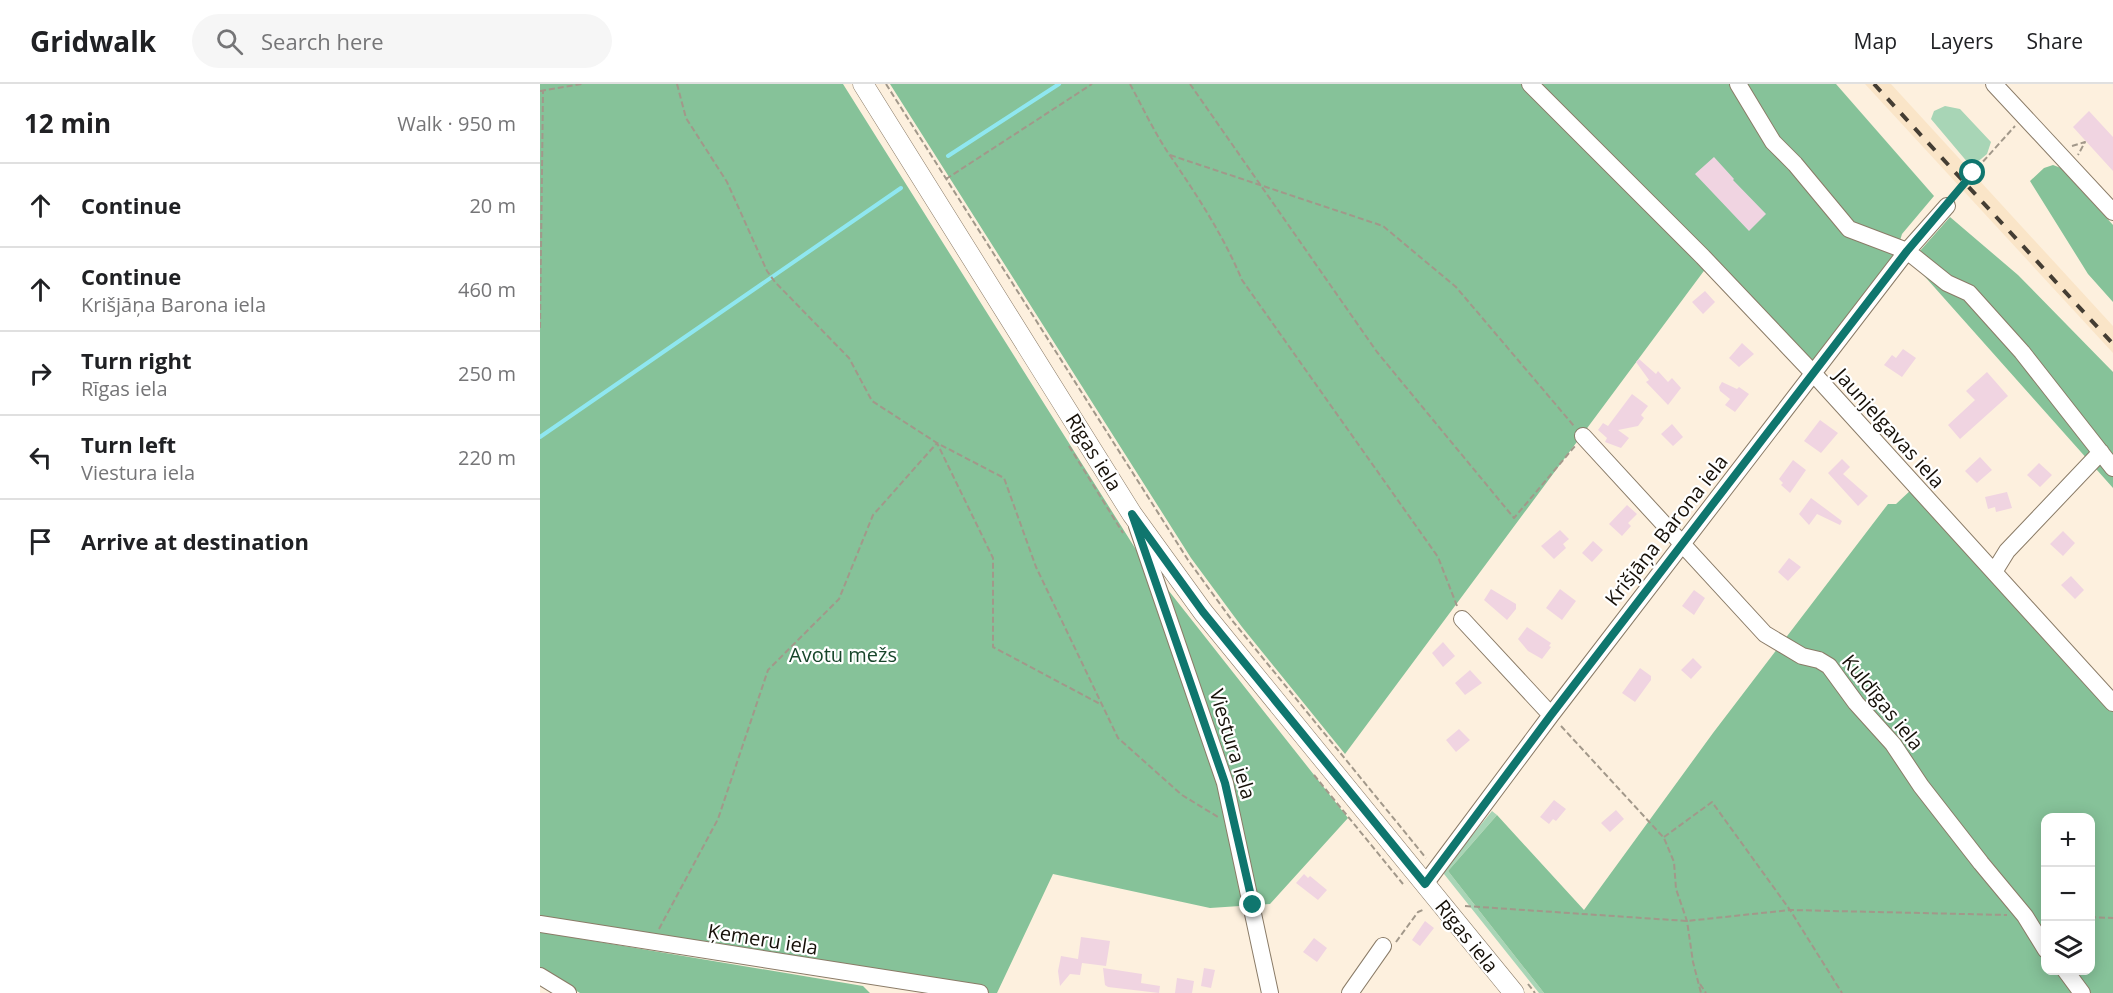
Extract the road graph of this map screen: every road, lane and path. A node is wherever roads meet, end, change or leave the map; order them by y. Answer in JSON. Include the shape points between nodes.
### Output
{"nodes":[{"id":1,"x":582,"y":84,"type":"edge"},
{"id":2,"x":677,"y":84,"type":"edge"},
{"id":3,"x":863,"y":84,"type":"edge"},
{"id":4,"x":886,"y":84,"type":"edge"},
{"id":5,"x":1092,"y":84,"type":"edge"},
{"id":6,"x":1130,"y":84,"type":"edge"},
{"id":7,"x":1190,"y":84,"type":"edge"},
{"id":8,"x":1530,"y":84,"type":"edge"},
{"id":9,"x":1738,"y":84,"type":"edge"},
{"id":10,"x":2000,"y":86,"type":"edge"},
{"id":11,"x":542,"y":91,"type":"edge"},
{"id":12,"x":2024,"y":118,"type":"junction"},
{"id":13,"x":2064,"y":150,"type":"dead end"},
{"id":14,"x":1170,"y":156,"type":"junction"},
{"id":15,"x":2074,"y":161,"type":"dead end"},
{"id":16,"x":946,"y":178,"type":"junction"},
{"id":17,"x":1261,"y":185,"type":"junction"},
{"id":18,"x":1947,"y":206,"type":"joint"},
{"id":19,"x":2113,"y":212,"type":"edge"},
{"id":20,"x":1907,"y":251,"type":"junction"},
{"id":21,"x":540,"y":328,"type":"edge"},
{"id":22,"x":1814,"y":373,"type":"junction"},
{"id":23,"x":1583,"y":436,"type":"junction"},
{"id":24,"x":937,"y":443,"type":"junction"},
{"id":25,"x":2101,"y":452,"type":"junction"},
{"id":26,"x":2113,"y":468,"type":"edge"},
{"id":27,"x":1132,"y":514,"type":"junction"},
{"id":28,"x":1682,"y":544,"type":"junction"},
{"id":29,"x":1994,"y":573,"type":"junction"},
{"id":30,"x":1462,"y":619,"type":"joint"},
{"id":31,"x":2113,"y":703,"type":"edge"},
{"id":32,"x":1102,"y":705,"type":"junction"},
{"id":33,"x":1551,"y":715,"type":"junction"},
{"id":34,"x":1236,"y":828,"type":"junction"},
{"id":35,"x":1664,"y":838,"type":"junction"},
{"id":36,"x":1430,"y":876,"type":"junction"},
{"id":37,"x":1465,"y":906,"type":"dead end"},
{"id":38,"x":1424,"y":910,"type":"dead end"},
{"id":39,"x":1791,"y":910,"type":"junction"},
{"id":40,"x":2025,"y":916,"type":"junction"},
{"id":41,"x":2095,"y":917,"type":"edge"},
{"id":42,"x":2113,"y":918,"type":"edge"},
{"id":43,"x":1687,"y":921,"type":"junction"},
{"id":44,"x":540,"y":924,"type":"edge"},
{"id":45,"x":652,"y":942,"type":"junction"},
{"id":46,"x":2041,"y":942,"type":"edge"},
{"id":47,"x":1383,"y":946,"type":"joint"},
{"id":48,"x":2069,"y":975,"type":"edge"},
{"id":49,"x":540,"y":976,"type":"edge"},
{"id":50,"x":881,"y":978,"type":"junction"},
{"id":51,"x":1699,"y":981,"type":"junction"},
{"id":52,"x":568,"y":993,"type":"edge"},
{"id":53,"x":872,"y":993,"type":"edge"},
{"id":54,"x":977,"y":993,"type":"edge"},
{"id":55,"x":1270,"y":993,"type":"edge"},
{"id":56,"x":1350,"y":993,"type":"edge"},
{"id":57,"x":1514,"y":993,"type":"edge"},
{"id":58,"x":1701,"y":993,"type":"edge"},
{"id":59,"x":1706,"y":993,"type":"edge"},
{"id":60,"x":1842,"y":993,"type":"edge"},
{"id":61,"x":2082,"y":993,"type":"edge"}],
"edges":[{"from":1,"to":11,"type":"path"},
{"from":2,"to":24,"type":"path","via":[[686,118],[727,183],[767,271],[849,358],[872,401]]},
{"from":3,"to":27,"type":"main road","name":"Rīgas iela"},
{"from":4,"to":16,"type":"path"},
{"from":5,"to":16,"type":"path"},
{"from":6,"to":14,"type":"path"},
{"from":7,"to":17,"type":"path"},
{"from":8,"to":22,"type":"street","name":"Jaunjelgavas iela"},
{"from":9,"to":20,"type":"street","via":[[1773,142],[1848,229]]},
{"from":10,"to":12,"type":"street"},
{"from":11,"to":21,"type":"path"},
{"from":12,"to":18,"type":"path","via":[[1964,181]]},
{"from":12,"to":19,"type":"street"},
{"from":13,"to":15,"type":"path","via":[[2085,142]]},
{"from":14,"to":17,"type":"path"},
{"from":14,"to":30,"type":"path","via":[[1193,186],[1228,246],[1242,280],[1438,558]]},
{"from":16,"to":36,"type":"path","via":[[1188,560]]},
{"from":17,"to":23,"type":"path","via":[[1383,226],[1456,287]]},
{"from":17,"to":23,"type":"path","via":[[1377,352],[1514,518]]},
{"from":18,"to":20,"type":"street","name":"Krišjāņa Barona iela"},
{"from":20,"to":22,"type":"street","name":"Krišjāņa Barona iela"},
{"from":20,"to":25,"type":"street","via":[[1947,283],[1969,292]]},
{"from":22,"to":28,"type":"street","name":"Krišjāņa Barona iela"},
{"from":22,"to":29,"type":"street","name":"Jaunjelgavas iela"},
{"from":23,"to":28,"type":"street","name":"Kuldīgas iela"},
{"from":24,"to":32,"type":"path","via":[[1004,477],[1036,567]]},
{"from":24,"to":32,"type":"path","via":[[993,558],[993,647]]},
{"from":24,"to":45,"type":"path","via":[[873,515],[839,598],[768,670],[718,819]]},
{"from":25,"to":26,"type":"street"},
{"from":25,"to":29,"type":"street","via":[[2007,551]]},
{"from":27,"to":34,"type":"street","name":"Viestura iela","via":[[1208,729]]},
{"from":27,"to":36,"type":"main road","name":"Rīgas iela","via":[[1203,612]]},
{"from":28,"to":33,"type":"street","name":"Krišjāņa Barona iela"},
{"from":28,"to":40,"type":"street","name":"Kuldīgas iela","via":[[1765,634],[1802,656],[1829,666]]},
{"from":29,"to":31,"type":"street","name":"Jaunjelgavas iela"},
{"from":30,"to":33,"type":"street"},
{"from":32,"to":34,"type":"path","via":[[1118,738],[1182,795]]},
{"from":33,"to":35,"type":"path"},
{"from":33,"to":36,"type":"street","name":"Krišjāņa Barona iela"},
{"from":34,"to":55,"type":"street","name":"Viestura iela"},
{"from":35,"to":39,"type":"path","via":[[1712,802]]},
{"from":35,"to":43,"type":"path","via":[[1674,862],[1676,889]]},
{"from":36,"to":57,"type":"main road","name":"Rīgas iela"},
{"from":37,"to":43,"type":"path"},
{"from":38,"to":47,"type":"path","via":[[1418,912],[1394,945]]},
{"from":39,"to":40,"type":"path"},
{"from":39,"to":43,"type":"path"},
{"from":39,"to":60,"type":"path"},
{"from":40,"to":46,"type":"street","name":"Kuldīgas iela"},
{"from":41,"to":42,"type":"path"},
{"from":43,"to":51,"type":"path"},
{"from":44,"to":45,"type":"street","name":"Ķemeru iela"},
{"from":45,"to":50,"type":"street","name":"Ķemeru iela"},
{"from":47,"to":56,"type":"street"},
{"from":48,"to":61,"type":"street"},
{"from":49,"to":52,"type":"street"},
{"from":50,"to":53,"type":"street"},
{"from":50,"to":54,"type":"street","name":"Ķemeru iela"},
{"from":51,"to":58,"type":"path"},
{"from":51,"to":59,"type":"path"}]}
